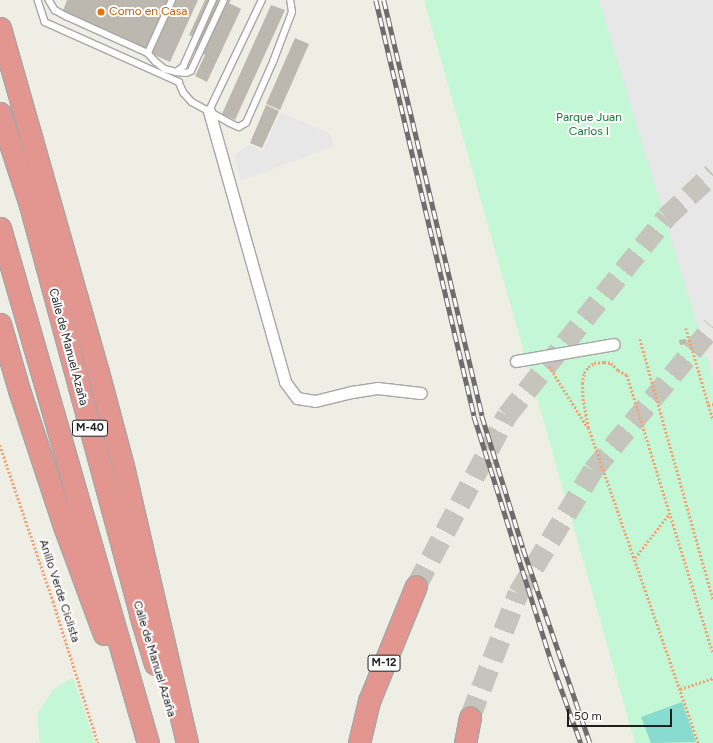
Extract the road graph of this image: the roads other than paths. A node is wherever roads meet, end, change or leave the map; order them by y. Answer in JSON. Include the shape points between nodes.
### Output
{"nodes":[{"id":1,"x":38,"y":0,"type":"edge"},
{"id":2,"x":49,"y":0,"type":"edge"},
{"id":3,"x":172,"y":0,"type":"edge"},
{"id":4,"x":213,"y":0,"type":"edge"},
{"id":5,"x":224,"y":0,"type":"edge"},
{"id":6,"x":262,"y":0,"type":"edge"},
{"id":7,"x":290,"y":0,"type":"edge"},
{"id":8,"x":0,"y":28,"type":"edge"},
{"id":9,"x":148,"y":53,"type":"junction"},
{"id":10,"x":176,"y":72,"type":"junction"},
{"id":11,"x":209,"y":111,"type":"junction"},
{"id":12,"x":0,"y":113,"type":"edge"},
{"id":13,"x":0,"y":228,"type":"edge"},
{"id":14,"x":0,"y":324,"type":"edge"},
{"id":15,"x":614,"y":344,"type":"dead end"},
{"id":16,"x":516,"y":360,"type":"dead end"},
{"id":17,"x":0,"y":368,"type":"edge"},
{"id":18,"x":420,"y":393,"type":"dead end"},
{"id":19,"x":64,"y":526,"type":"junction"},
{"id":20,"x":416,"y":586,"type":"tunnel mouth"},
{"id":21,"x":470,"y":717,"type":"tunnel mouth"},
{"id":22,"x":144,"y":743,"type":"edge"},
{"id":23,"x":148,"y":743,"type":"edge"},
{"id":24,"x":180,"y":743,"type":"edge"},
{"id":25,"x":187,"y":743,"type":"edge"},
{"id":26,"x":359,"y":743,"type":"edge"},
{"id":27,"x":465,"y":743,"type":"edge"}],
"edges":[{"from":1,"to":11,"type":"lane","via":[[45,22],[179,82],[192,102]]},
{"from":2,"to":9,"type":"lane","via":[[54,10]]},
{"from":3,"to":9,"type":"lane"},
{"from":4,"to":10,"type":"lane","via":[[182,67]]},
{"from":5,"to":10,"type":"lane","via":[[191,71]]},
{"from":6,"to":11,"type":"lane"},
{"from":7,"to":11,"type":"lane","via":[[292,12],[246,123],[239,127]]},
{"from":8,"to":25,"type":"highway","via":[[123,466]]},
{"from":9,"to":10,"type":"lane","via":[[161,65]]},
{"from":11,"to":18,"type":"street","via":[[286,382],[297,398],[316,402],[377,388]]},
{"from":12,"to":24,"type":"highway","name":"Calle de Manuel Azaña","number":"M-40","via":[[30,205],[140,614]]},
{"from":13,"to":23,"type":"highway","number":"M-40"},
{"from":14,"to":19,"type":"highway"},
{"from":15,"to":16,"type":"street"},
{"from":17,"to":19,"type":"highway"},
{"from":19,"to":22,"type":"highway"},
{"from":20,"to":26,"type":"highway","number":"M-12","via":[[369,701]]},
{"from":21,"to":27,"type":"highway"}]}
